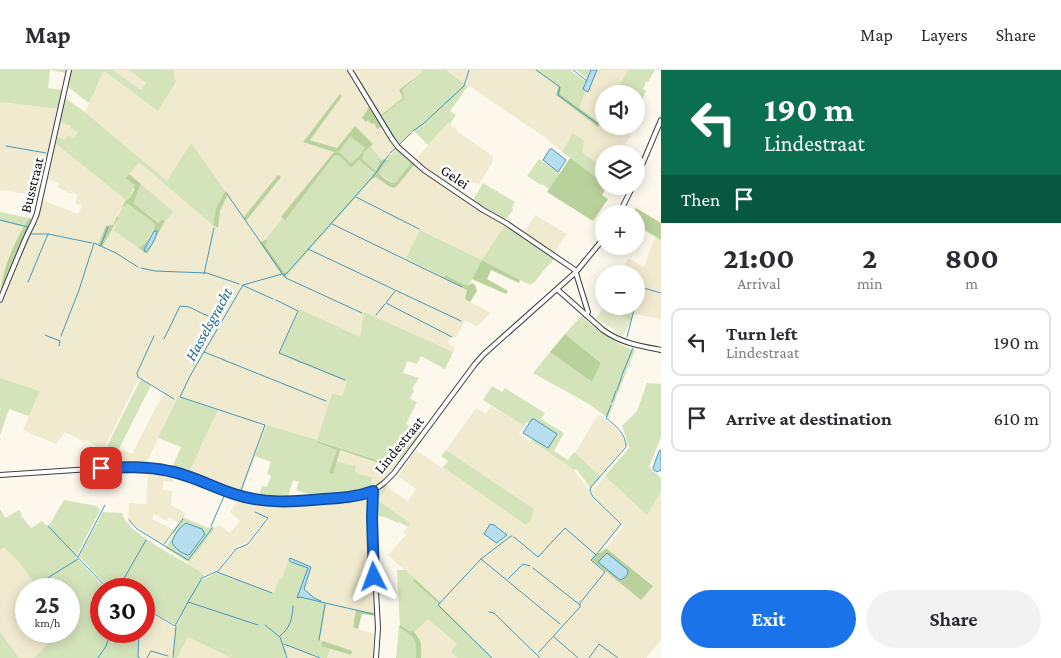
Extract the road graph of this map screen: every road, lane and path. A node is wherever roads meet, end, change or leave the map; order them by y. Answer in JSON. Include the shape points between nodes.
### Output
{"nodes":[{"id":1,"x":69,"y":70,"type":"edge"},
{"id":2,"x":350,"y":70,"type":"edge"},
{"id":3,"x":661,"y":120,"type":"edge"},
{"id":4,"x":645,"y":158,"type":"edge"},
{"id":5,"x":595,"y":249,"type":"edge"},
{"id":6,"x":576,"y":272,"type":"junction"},
{"id":7,"x":558,"y":290,"type":"junction"},
{"id":8,"x":0,"y":300,"type":"edge"},
{"id":9,"x":586,"y":315,"type":"junction"},
{"id":10,"x":661,"y":350,"type":"edge"},
{"id":11,"x":0,"y":475,"type":"edge"},
{"id":12,"x":373,"y":491,"type":"junction"},
{"id":13,"x":376,"y":658,"type":"edge"}],
"edges":[{"from":1,"to":8,"type":"street","name":"Busstraat","via":[[37,213]]},
{"from":2,"to":6,"type":"street","name":"Gelei","via":[[404,153]]},
{"from":3,"to":4,"type":"street"},
{"from":5,"to":6,"type":"street","name":"Lindestraat"},
{"from":6,"to":7,"type":"street","name":"Lindestraat"},
{"from":6,"to":9,"type":"street","via":[[588,312]]},
{"from":7,"to":9,"type":"street"},
{"from":7,"to":12,"type":"street","name":"Lindestraat","via":[[484,354],[394,473]]},
{"from":9,"to":10,"type":"street","via":[[620,340]]},
{"from":11,"to":12,"type":"street","name":"Lindestraat","via":[[136,466],[171,471],[256,500],[288,502],[352,497]]},
{"from":12,"to":13,"type":"street","via":[[378,628]]}]}
